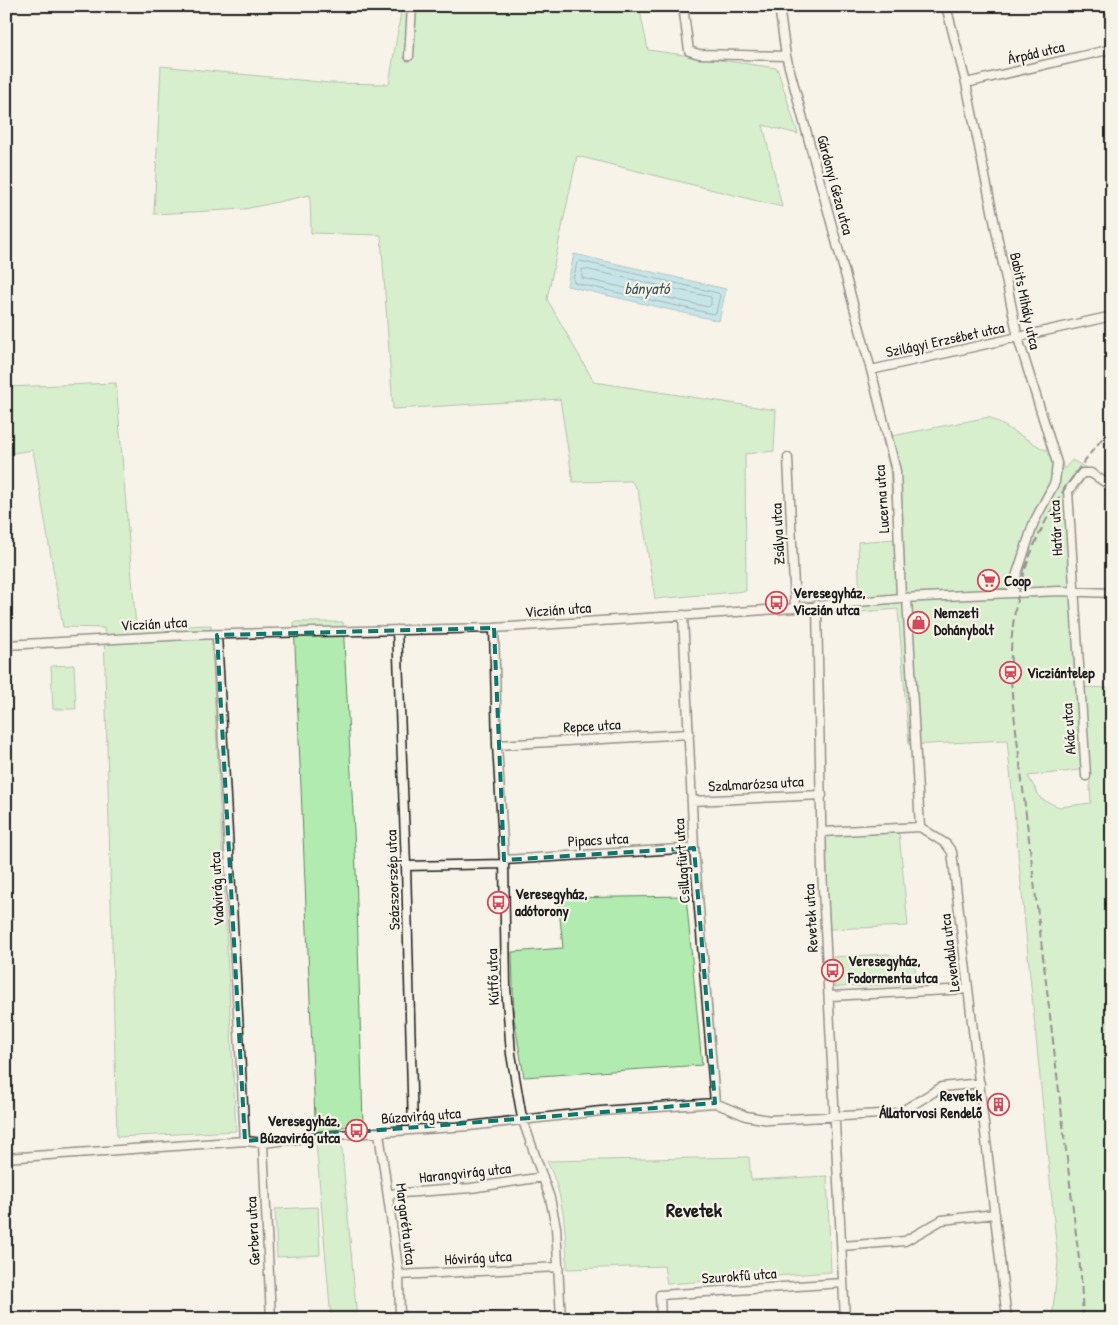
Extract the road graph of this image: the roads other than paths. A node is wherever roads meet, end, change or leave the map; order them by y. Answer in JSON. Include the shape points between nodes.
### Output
{"nodes":[{"id":1,"x":412,"y":6,"type":"edge"},
{"id":2,"x":683,"y":6,"type":"edge"},
{"id":3,"x":779,"y":6,"type":"edge"},
{"id":4,"x":946,"y":6,"type":"edge"},
{"id":5,"x":1109,"y":6,"type":"edge"},
{"id":6,"x":1112,"y":18,"type":"edge"},
{"id":7,"x":1112,"y":49,"type":"edge"},
{"id":8,"x":409,"y":56,"type":"dead end"},
{"id":9,"x":786,"y":56,"type":"junction"},
{"id":10,"x":966,"y":83,"type":"junction"},
{"id":11,"x":1112,"y":316,"type":"edge"},
{"id":12,"x":1018,"y":338,"type":"junction"},
{"id":13,"x":871,"y":370,"type":"junction"},
{"id":14,"x":788,"y":458,"type":"dead end"},
{"id":15,"x":1112,"y":486,"type":"edge"},
{"id":16,"x":1073,"y":591,"type":"junction"},
{"id":17,"x":1011,"y":592,"type":"junction"},
{"id":18,"x":1112,"y":593,"type":"edge"},
{"id":19,"x":904,"y":598,"type":"junction"},
{"id":20,"x":817,"y":605,"type":"junction"},
{"id":21,"x":796,"y":608,"type":"junction"},
{"id":22,"x":683,"y":616,"type":"junction"},
{"id":23,"x":494,"y":628,"type":"junction"},
{"id":24,"x":396,"y":630,"type":"junction"},
{"id":25,"x":218,"y":635,"type":"junction"},
{"id":26,"x":6,"y":646,"type":"edge"},
{"id":27,"x":689,"y":734,"type":"junction"},
{"id":28,"x":497,"y":745,"type":"junction"},
{"id":29,"x":1086,"y":776,"type":"dead end"},
{"id":30,"x":822,"y":794,"type":"junction"},
{"id":31,"x":692,"y":801,"type":"junction"},
{"id":32,"x":920,"y":827,"type":"junction"},
{"id":33,"x":822,"y":832,"type":"junction"},
{"id":34,"x":694,"y":848,"type":"junction"},
{"id":35,"x":504,"y":862,"type":"junction"},
{"id":36,"x":406,"y":866,"type":"junction"},
{"id":37,"x":968,"y":989,"type":"junction"},
{"id":38,"x":830,"y":996,"type":"junction"},
{"id":39,"x":980,"y":1083,"type":"junction"},
{"id":40,"x":715,"y":1103,"type":"junction"},
{"id":41,"x":835,"y":1115,"type":"junction"},
{"id":42,"x":522,"y":1118,"type":"junction"},
{"id":43,"x":413,"y":1129,"type":"junction"},
{"id":44,"x":379,"y":1133,"type":"junction"},
{"id":45,"x":244,"y":1141,"type":"junction"},
{"id":46,"x":263,"y":1143,"type":"junction"},
{"id":47,"x":6,"y":1158,"type":"edge"},
{"id":48,"x":543,"y":1177,"type":"junction"},
{"id":49,"x":389,"y":1194,"type":"junction"},
{"id":50,"x":995,"y":1214,"type":"junction"},
{"id":51,"x":842,"y":1246,"type":"junction"},
{"id":52,"x":559,"y":1267,"type":"junction"},
{"id":53,"x":399,"y":1275,"type":"junction"},
{"id":54,"x":843,"y":1283,"type":"junction"},
{"id":55,"x":272,"y":1319,"type":"edge"},
{"id":56,"x":400,"y":1319,"type":"edge"},
{"id":57,"x":562,"y":1319,"type":"edge"},
{"id":58,"x":661,"y":1319,"type":"edge"},
{"id":59,"x":845,"y":1319,"type":"edge"},
{"id":60,"x":1007,"y":1319,"type":"edge"}],
"edges":[{"from":1,"to":8,"type":"street"},
{"from":2,"to":9,"type":"street","via":[[689,50],[699,54]]},
{"from":3,"to":9,"type":"street","name":"Gárdonyi Géza utca"},
{"from":4,"to":10,"type":"street","name":"Babits Mihály utca"},
{"from":5,"to":6,"type":"street"},
{"from":7,"to":10,"type":"street","name":"Árpád utca"},
{"from":9,"to":13,"type":"street","name":"Gárdonyi Géza utca"},
{"from":10,"to":12,"type":"street","name":"Babits Mihály utca"},
{"from":11,"to":12,"type":"street","name":"Szilágyi Erzsébet utca"},
{"from":12,"to":13,"type":"street","name":"Szilágyi Erzsébet utca"},
{"from":12,"to":17,"type":"street","name":"Babits Mihály utca","via":[[1057,469],[1056,482],[1034,522]]},
{"from":13,"to":19,"type":"street","name":"Lucerna utca","via":[[896,471]]},
{"from":14,"to":21,"type":"street","name":"Zsálya utca"},
{"from":15,"to":16,"type":"street","name":"Határ utca","via":[[1091,473],[1082,473],[1068,491]]},
{"from":16,"to":17,"type":"street","name":"Viczián utca"},
{"from":16,"to":18,"type":"street","name":"Viczián utca"},
{"from":16,"to":29,"type":"street","name":"Akác utca"},
{"from":17,"to":19,"type":"street","name":"Viczián utca"},
{"from":19,"to":20,"type":"street","name":"Viczián utca"},
{"from":19,"to":32,"type":"street"},
{"from":20,"to":21,"type":"street","name":"Viczián utca"},
{"from":20,"to":30,"type":"street","name":"Revetek utca"},
{"from":21,"to":22,"type":"street","name":"Viczián utca"},
{"from":22,"to":23,"type":"street","name":"Viczián utca"},
{"from":22,"to":27,"type":"street","name":"Csillagfürt utca"},
{"from":23,"to":24,"type":"street","name":"Viczián utca"},
{"from":23,"to":28,"type":"street","name":"Kútfő utca"},
{"from":24,"to":25,"type":"street","name":"Viczián utca"},
{"from":24,"to":36,"type":"street","name":"Százszorszép utca"},
{"from":25,"to":26,"type":"street","name":"Viczián utca"},
{"from":25,"to":45,"type":"street","name":"Vadvirág utca"},
{"from":27,"to":28,"type":"street","name":"Repce utca"},
{"from":27,"to":31,"type":"street","name":"Csillagfürt utca"},
{"from":28,"to":35,"type":"street","name":"Kútfő utca"},
{"from":30,"to":31,"type":"street","name":"Szalmarózsa utca"},
{"from":30,"to":33,"type":"street","name":"Revetek utca"},
{"from":31,"to":34,"type":"street","name":"Csillagfürt utca"},
{"from":32,"to":33,"type":"street"},
{"from":32,"to":37,"type":"street","name":"Levendula utca","via":[[946,844],[952,852]]},
{"from":33,"to":38,"type":"street","name":"Revetek utca"},
{"from":34,"to":35,"type":"street","name":"Pipacs utca"},
{"from":34,"to":40,"type":"street","name":"Csillagfürt utca"},
{"from":35,"to":36,"type":"street","name":"Pipacs utca"},
{"from":35,"to":42,"type":"street","name":"Kútfő utca","via":[[506,987],[511,1054]]},
{"from":36,"to":43,"type":"street","name":"Százszorszép utca"},
{"from":37,"to":38,"type":"street"},
{"from":37,"to":39,"type":"street","name":"Levendula utca"},
{"from":38,"to":41,"type":"street","name":"Revetek utca"},
{"from":39,"to":41,"type":"street","name":"Búzavirág utca","via":[[942,1087],[899,1113]]},
{"from":39,"to":50,"type":"street","name":"Levendula utca"},
{"from":40,"to":41,"type":"street","name":"Búzavirág utca","via":[[746,1116],[770,1120]]},
{"from":40,"to":42,"type":"street","name":"Búzavirág utca"},
{"from":41,"to":51,"type":"street","name":"Revetek utca"},
{"from":42,"to":43,"type":"street","name":"Búzavirág utca","via":[[470,1126]]},
{"from":42,"to":48,"type":"street","name":"Kútfő utca"},
{"from":43,"to":44,"type":"street","name":"Búzavirág utca"},
{"from":44,"to":46,"type":"street","name":"Búzavirág utca"},
{"from":44,"to":49,"type":"street","name":"Margaréta utca"},
{"from":45,"to":46,"type":"street","name":"Búzavirág utca"},
{"from":45,"to":47,"type":"street","name":"Búzavirág utca"},
{"from":46,"to":55,"type":"street","name":"Gerbera utca"},
{"from":48,"to":49,"type":"street","name":"Harangvirág utca","via":[[471,1188]]},
{"from":48,"to":52,"type":"street","name":"Kútfő utca","via":[[556,1227]]},
{"from":49,"to":53,"type":"street","name":"Margaréta utca"},
{"from":50,"to":51,"type":"street","via":[[942,1220],[905,1241]]},
{"from":50,"to":60,"type":"street","name":"Levendula utca"},
{"from":51,"to":54,"type":"street","name":"Revetek utca"},
{"from":52,"to":53,"type":"street","name":"Hóvirág utca"},
{"from":52,"to":57,"type":"street","name":"Kútfő utca"},
{"from":53,"to":56,"type":"street","name":"Margaréta utca"},
{"from":54,"to":58,"type":"street","name":"Szurokfű utca","via":[[660,1295]]},
{"from":54,"to":59,"type":"street","name":"Revetek utca"}]}
